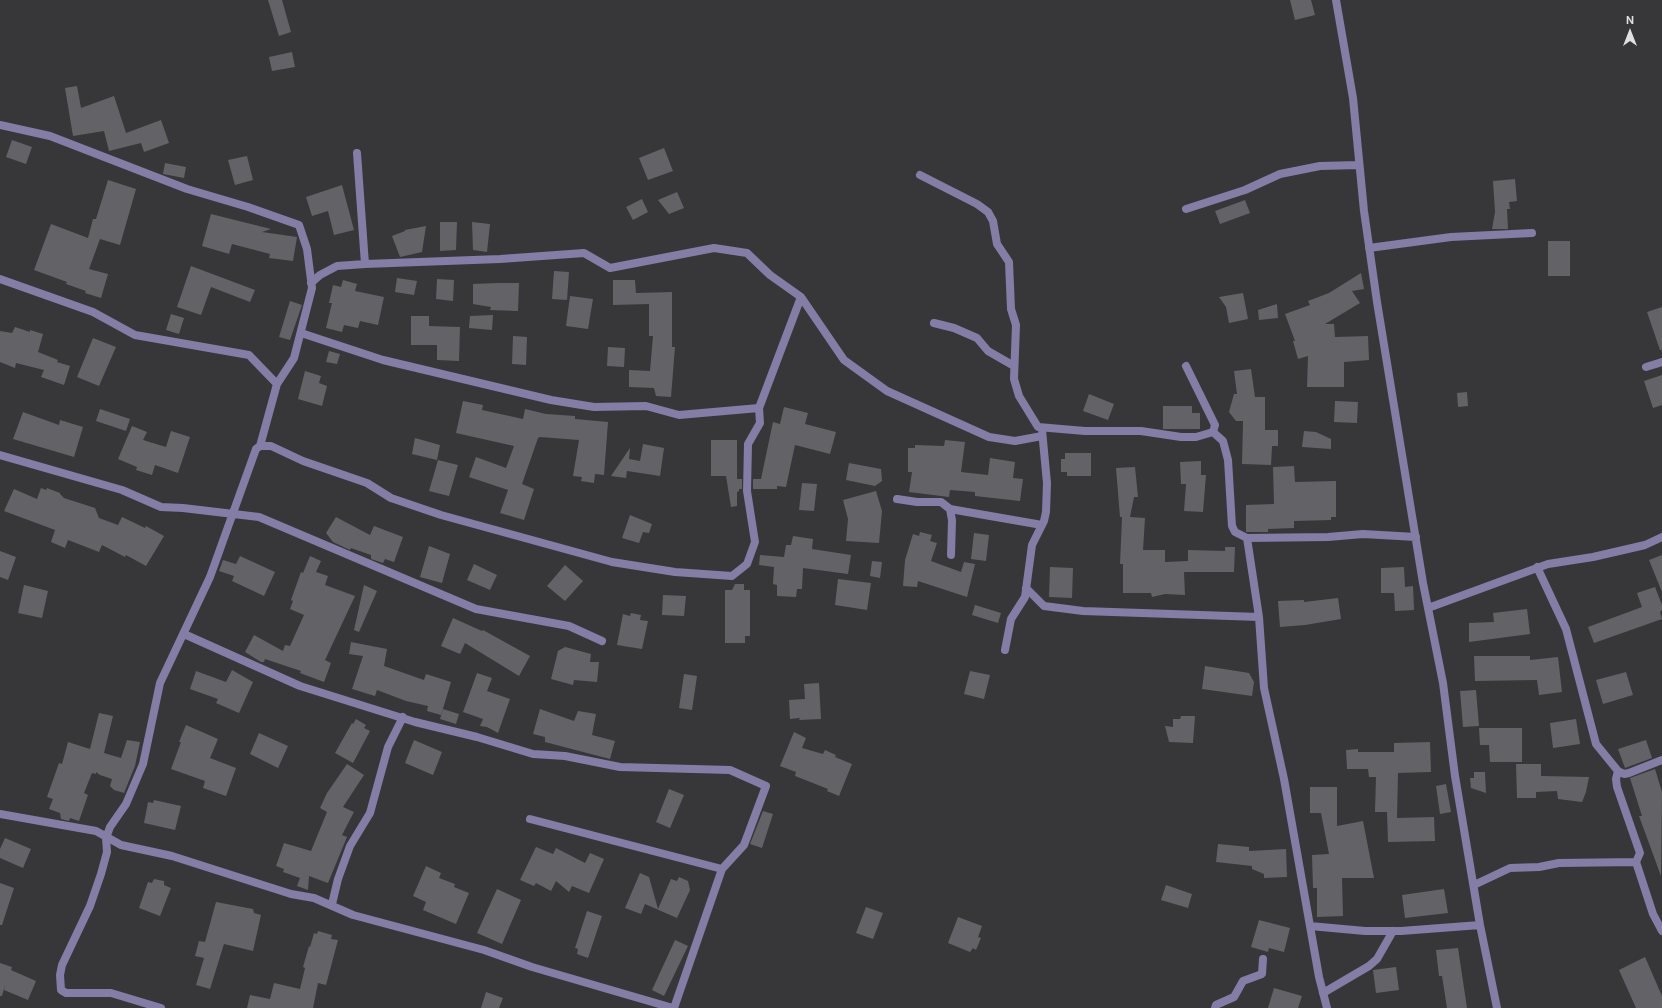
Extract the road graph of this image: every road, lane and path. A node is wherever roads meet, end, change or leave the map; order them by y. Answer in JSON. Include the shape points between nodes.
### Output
{"nodes":[{"id":1,"x":1336,"y":0,"type":"edge"},
{"id":2,"x":0,"y":125,"type":"edge"},
{"id":3,"x":357,"y":153,"type":"dead end"},
{"id":4,"x":1359,"y":165,"type":"junction"},
{"id":5,"x":920,"y":175,"type":"dead end"},
{"id":6,"x":1186,"y":209,"type":"dead end"},
{"id":7,"x":1532,"y":233,"type":"dead end"},
{"id":8,"x":1370,"y":248,"type":"junction"},
{"id":9,"x":365,"y":264,"type":"junction"},
{"id":10,"x":0,"y":279,"type":"edge"},
{"id":11,"x":311,"y":283,"type":"junction"},
{"id":12,"x":800,"y":297,"type":"junction"},
{"id":13,"x":934,"y":324,"type":"dead end"},
{"id":14,"x":301,"y":333,"type":"junction"},
{"id":15,"x":1662,"y":362,"type":"edge"},
{"id":16,"x":1014,"y":366,"type":"junction"},
{"id":17,"x":1186,"y":366,"type":"dead end"},
{"id":18,"x":1646,"y":367,"type":"dead end"},
{"id":19,"x":277,"y":384,"type":"junction"},
{"id":20,"x":758,"y":408,"type":"junction"},
{"id":21,"x":1042,"y":432,"type":"junction"},
{"id":22,"x":1213,"y":432,"type":"junction"},
{"id":23,"x":260,"y":446,"type":"junction"},
{"id":24,"x":0,"y":455,"type":"edge"},
{"id":25,"x":897,"y":499,"type":"dead end"},
{"id":26,"x":950,"y":509,"type":"junction"},
{"id":27,"x":233,"y":514,"type":"junction"},
{"id":28,"x":1042,"y":525,"type":"junction"},
{"id":29,"x":1416,"y":537,"type":"junction"},
{"id":30,"x":1662,"y":537,"type":"edge"},
{"id":31,"x":1248,"y":538,"type":"junction"},
{"id":32,"x":951,"y":555,"type":"dead end"},
{"id":33,"x":1537,"y":567,"type":"junction"},
{"id":34,"x":1026,"y":588,"type":"junction"},
{"id":35,"x":1428,"y":608,"type":"junction"},
{"id":36,"x":1259,"y":617,"type":"junction"},
{"id":37,"x":184,"y":634,"type":"junction"},
{"id":38,"x":602,"y":641,"type":"dead end"},
{"id":39,"x":1005,"y":650,"type":"dead end"},
{"id":40,"x":403,"y":718,"type":"junction"},
{"id":41,"x":1662,"y":760,"type":"edge"},
{"id":42,"x":1618,"y":771,"type":"junction"},
{"id":43,"x":0,"y":814,"type":"edge"},
{"id":44,"x":530,"y":819,"type":"dead end"},
{"id":45,"x":106,"y":838,"type":"junction"},
{"id":46,"x":1636,"y":862,"type":"junction"},
{"id":47,"x":722,"y":869,"type":"junction"},
{"id":48,"x":1474,"y":885,"type":"junction"},
{"id":49,"x":332,"y":904,"type":"junction"},
{"id":50,"x":1480,"y":925,"type":"junction"},
{"id":51,"x":1310,"y":926,"type":"junction"},
{"id":52,"x":1661,"y":928,"type":"edge"},
{"id":53,"x":1393,"y":931,"type":"junction"},
{"id":54,"x":1263,"y":959,"type":"dead end"},
{"id":55,"x":1323,"y":993,"type":"junction"},
{"id":56,"x":161,"y":1008,"type":"edge"},
{"id":57,"x":674,"y":1008,"type":"edge"},
{"id":58,"x":1215,"y":1008,"type":"edge"},
{"id":59,"x":1327,"y":1008,"type":"edge"},
{"id":60,"x":1498,"y":1008,"type":"edge"}],
"edges":[{"from":1,"to":4,"type":"street","via":[[1352,98]]},
{"from":2,"to":11,"type":"street","via":[[50,136],[187,189],[299,225],[307,249]]},
{"from":3,"to":9,"type":"street"},
{"from":4,"to":6,"type":"street","via":[[1320,166],[1280,174],[1246,190]]},
{"from":4,"to":8,"type":"street"},
{"from":5,"to":16,"type":"street","via":[[978,204],[988,212],[993,221],[997,244],[1009,262],[1011,309],[1016,325],[1017,343]]},
{"from":7,"to":8,"type":"street","via":[[1451,237]]},
{"from":8,"to":29,"type":"street"},
{"from":9,"to":11,"type":"street","via":[[337,266]]},
{"from":9,"to":12,"type":"street","via":[[500,259],[584,252],[610,268],[714,248],[747,253]]},
{"from":10,"to":19,"type":"street","via":[[94,312],[135,335],[249,354]]},
{"from":11,"to":14,"type":"street"},
{"from":12,"to":20,"type":"street"},
{"from":12,"to":21,"type":"street","via":[[844,360],[887,391],[989,437],[1015,441]]},
{"from":13,"to":16,"type":"street","via":[[954,328],[977,338],[988,351]]},
{"from":14,"to":19,"type":"street","via":[[294,358]]},
{"from":14,"to":20,"type":"street","via":[[383,360],[551,400],[594,407],[646,406],[679,415]]},
{"from":15,"to":18,"type":"street"},
{"from":16,"to":21,"type":"street","via":[[1014,379],[1019,396]]},
{"from":17,"to":22,"type":"street","via":[[1215,425]]},
{"from":19,"to":23,"type":"street"},
{"from":20,"to":23,"type":"street","via":[[760,423],[748,444],[747,491],[755,542],[747,564],[732,576],[675,572],[612,562],[442,515],[391,498],[366,484],[303,461],[271,446]]},
{"from":21,"to":22,"type":"street","via":[[1141,431],[1181,437]]},
{"from":21,"to":28,"type":"street","via":[[1046,483],[1046,512]]},
{"from":22,"to":31,"type":"street","via":[[1223,441],[1228,460],[1232,526],[1235,532]]},
{"from":23,"to":27,"type":"street","via":[[256,449]]},
{"from":24,"to":27,"type":"street","via":[[122,490],[161,508]]},
{"from":25,"to":26,"type":"street","via":[[941,502]]},
{"from":26,"to":28,"type":"street"},
{"from":26,"to":32,"type":"street"},
{"from":27,"to":37,"type":"street","via":[[210,577]]},
{"from":27,"to":38,"type":"street","via":[[260,517],[476,609],[569,626]]},
{"from":28,"to":34,"type":"street","via":[[1032,545]]},
{"from":29,"to":31,"type":"street","via":[[1363,534]]},
{"from":29,"to":35,"type":"street"},
{"from":30,"to":33,"type":"street","via":[[1645,545]]},
{"from":31,"to":36,"type":"street"},
{"from":33,"to":35,"type":"street"},
{"from":33,"to":42,"type":"street","via":[[1566,629],[1596,744]]},
{"from":34,"to":36,"type":"street","via":[[1044,606],[1083,611]]},
{"from":34,"to":39,"type":"street","via":[[1025,596],[1011,619]]},
{"from":35,"to":48,"type":"street","via":[[1443,683],[1455,776]]},
{"from":36,"to":51,"type":"street","via":[[1264,688],[1284,778]]},
{"from":37,"to":40,"type":"street","via":[[300,686]]},
{"from":37,"to":45,"type":"street","via":[[160,683],[143,764],[126,804],[110,827]]},
{"from":40,"to":47,"type":"street","via":[[533,754],[566,756],[620,767],[730,770],[766,786],[744,845]]},
{"from":40,"to":49,"type":"street","via":[[388,747],[370,813],[350,846]]},
{"from":41,"to":42,"type":"street","via":[[1629,773]]},
{"from":42,"to":46,"type":"street","via":[[1617,787],[1640,854]]},
{"from":43,"to":45,"type":"street","via":[[96,831]]},
{"from":44,"to":47,"type":"street"},
{"from":45,"to":49,"type":"street","via":[[121,845],[172,856],[221,873]]},
{"from":45,"to":56,"type":"street","via":[[107,852],[90,906],[62,965],[61,990],[66,993],[111,993]]},
{"from":46,"to":48,"type":"street","via":[[1559,863],[1510,868]]},
{"from":46,"to":52,"type":"street","via":[[1653,914]]},
{"from":47,"to":57,"type":"street"},
{"from":48,"to":50,"type":"street"},
{"from":49,"to":57,"type":"street","via":[[353,915],[484,950],[532,967]]},
{"from":50,"to":53,"type":"street"},
{"from":50,"to":60,"type":"street"},
{"from":51,"to":53,"type":"street"},
{"from":51,"to":55,"type":"street"},
{"from":53,"to":55,"type":"street","via":[[1369,966]]},
{"from":54,"to":58,"type":"street","via":[[1262,974],[1243,981],[1234,997],[1216,1005]]},
{"from":55,"to":59,"type":"street"}]}
